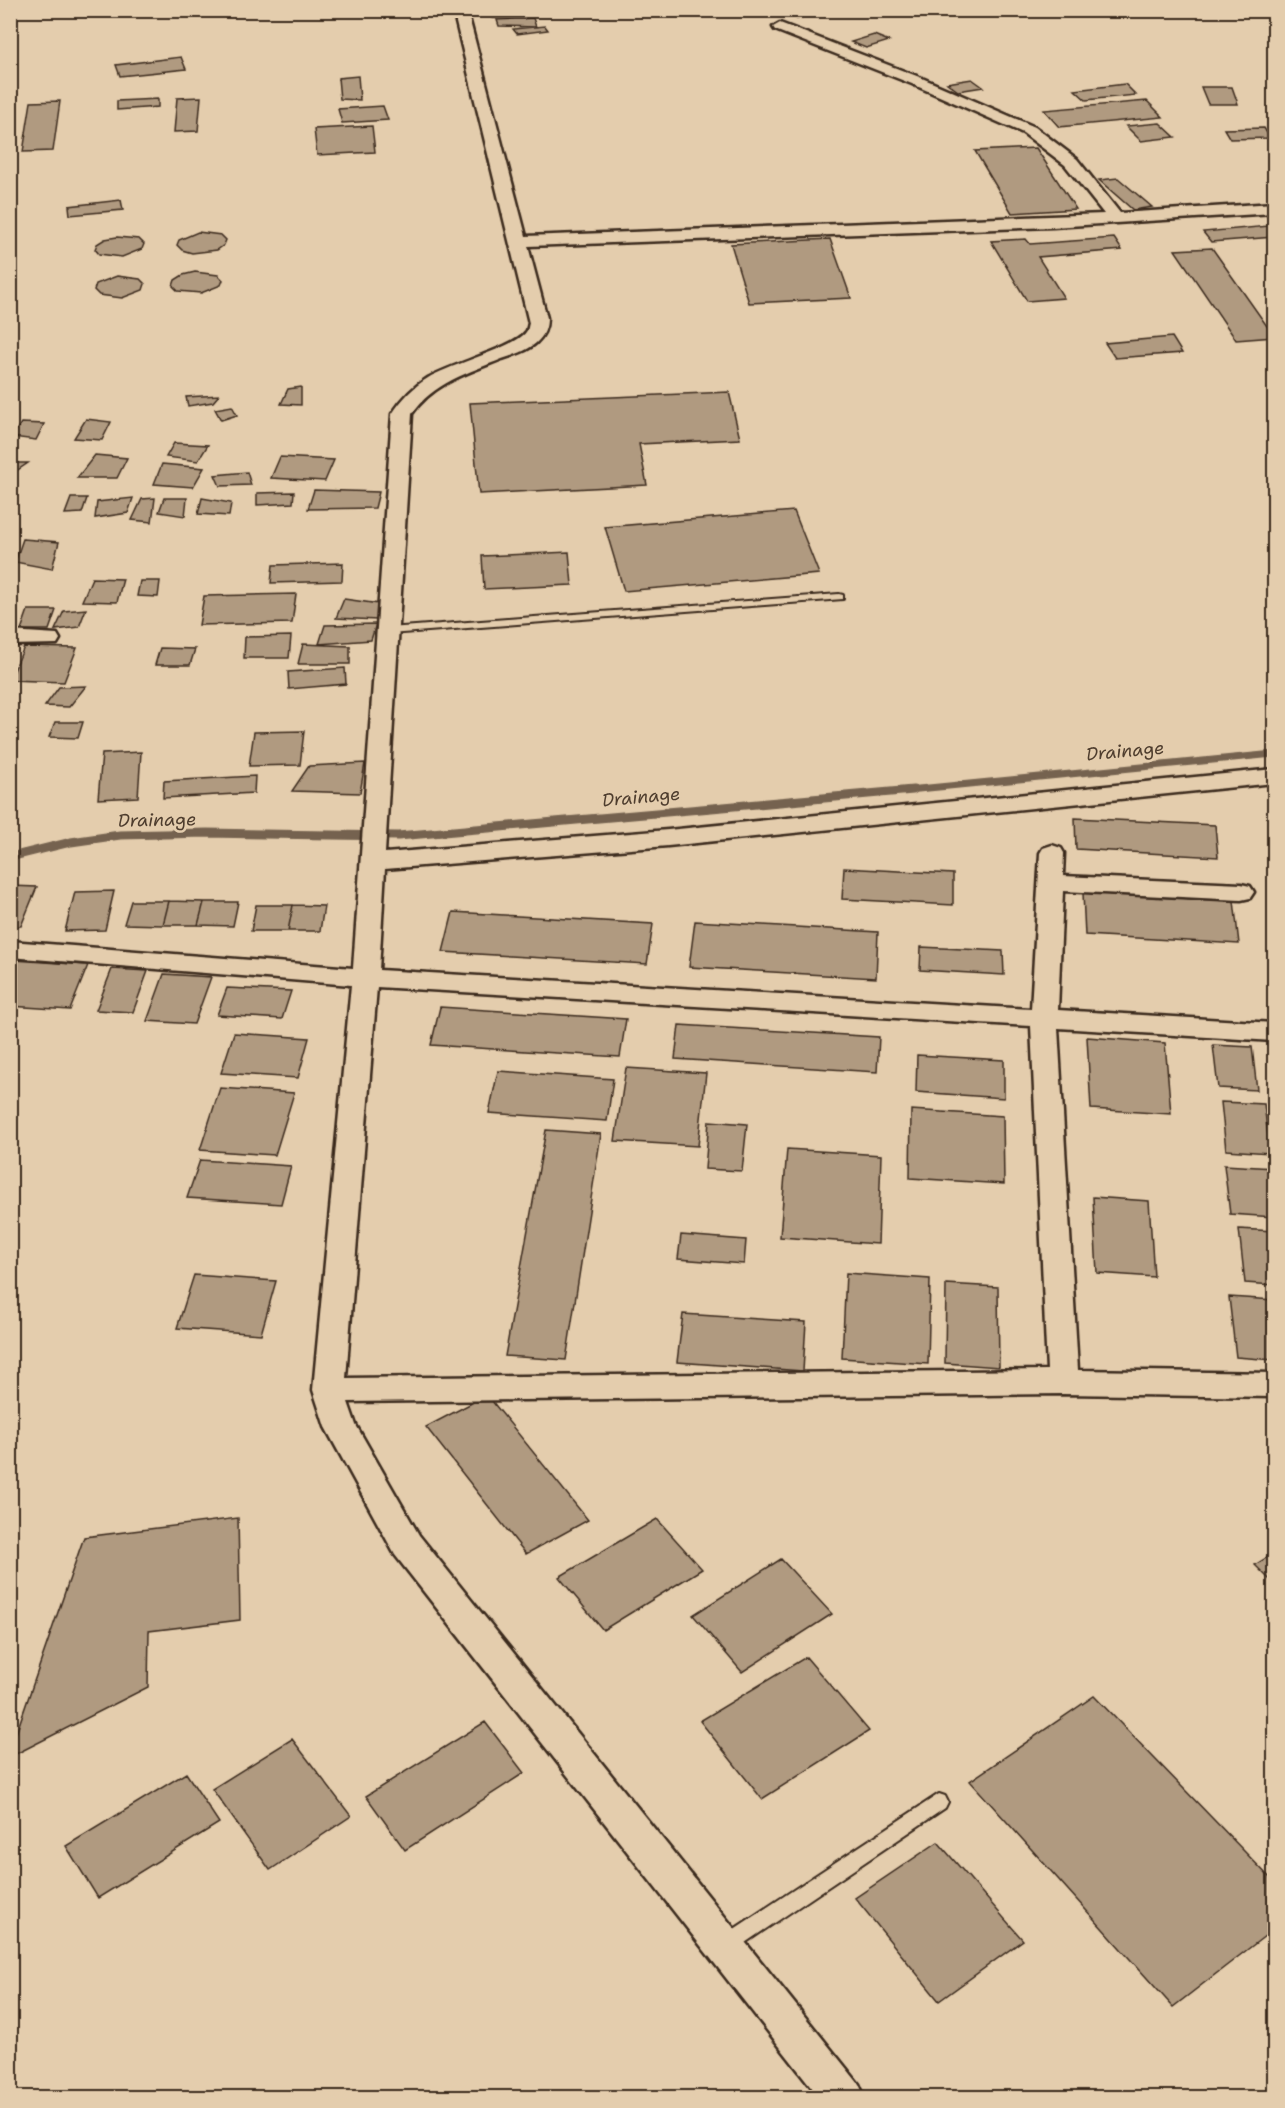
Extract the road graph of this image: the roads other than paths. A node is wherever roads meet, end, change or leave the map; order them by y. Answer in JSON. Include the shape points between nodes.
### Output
{"nodes":[{"id":1,"x":460,"y":10,"type":"edge"},
{"id":2,"x":780,"y":27,"type":"dead end"},
{"id":3,"x":1275,"y":208,"type":"edge"},
{"id":4,"x":1115,"y":217,"type":"junction"},
{"id":5,"x":518,"y":241,"type":"junction"},
{"id":6,"x":839,"y":597,"type":"dead end"},
{"id":7,"x":389,"y":631,"type":"junction"},
{"id":8,"x":10,"y":638,"type":"edge"},
{"id":9,"x":50,"y":639,"type":"dead end"},
{"id":10,"x":1275,"y":776,"type":"edge"},
{"id":11,"x":372,"y":853,"type":"junction"},
{"id":12,"x":1052,"y":854,"type":"dead end"},
{"id":13,"x":1051,"y":883,"type":"junction"},
{"id":14,"x":1241,"y":892,"type":"dead end"},
{"id":15,"x":10,"y":950,"type":"edge"},
{"id":16,"x":365,"y":978,"type":"junction"},
{"id":17,"x":1044,"y":1018,"type":"junction"},
{"id":18,"x":1275,"y":1032,"type":"edge"},
{"id":19,"x":1063,"y":1382,"type":"junction"},
{"id":20,"x":1275,"y":1385,"type":"edge"},
{"id":21,"x":329,"y":1390,"type":"junction"},
{"id":22,"x":939,"y":1802,"type":"dead end"},
{"id":23,"x":724,"y":1946,"type":"junction"},
{"id":24,"x":844,"y":2097,"type":"edge"}],
"edges":[{"from":1,"to":5,"type":"street"},
{"from":2,"to":4,"type":"street","via":[[1029,130],[1071,162]]},
{"from":3,"to":4,"type":"street"},
{"from":4,"to":5,"type":"street"},
{"from":5,"to":7,"type":"street","via":[[538,318],[538,328],[531,339],[431,383],[413,397],[402,414]]},
{"from":6,"to":7,"type":"lane"},
{"from":7,"to":11,"type":"street"},
{"from":8,"to":9,"type":"street"},
{"from":10,"to":11,"type":"street","via":[[680,837]]},
{"from":11,"to":16,"type":"street"},
{"from":12,"to":13,"type":"street"},
{"from":13,"to":14,"type":"street"},
{"from":13,"to":17,"type":"street"},
{"from":15,"to":16,"type":"street"},
{"from":16,"to":17,"type":"street"},
{"from":16,"to":21,"type":"street"},
{"from":17,"to":18,"type":"street"},
{"from":17,"to":19,"type":"street"},
{"from":19,"to":20,"type":"street"},
{"from":19,"to":21,"type":"street"},
{"from":21,"to":23,"type":"street","via":[[341,1426],[407,1545]]},
{"from":22,"to":23,"type":"lane"},
{"from":23,"to":24,"type":"street"}]}
